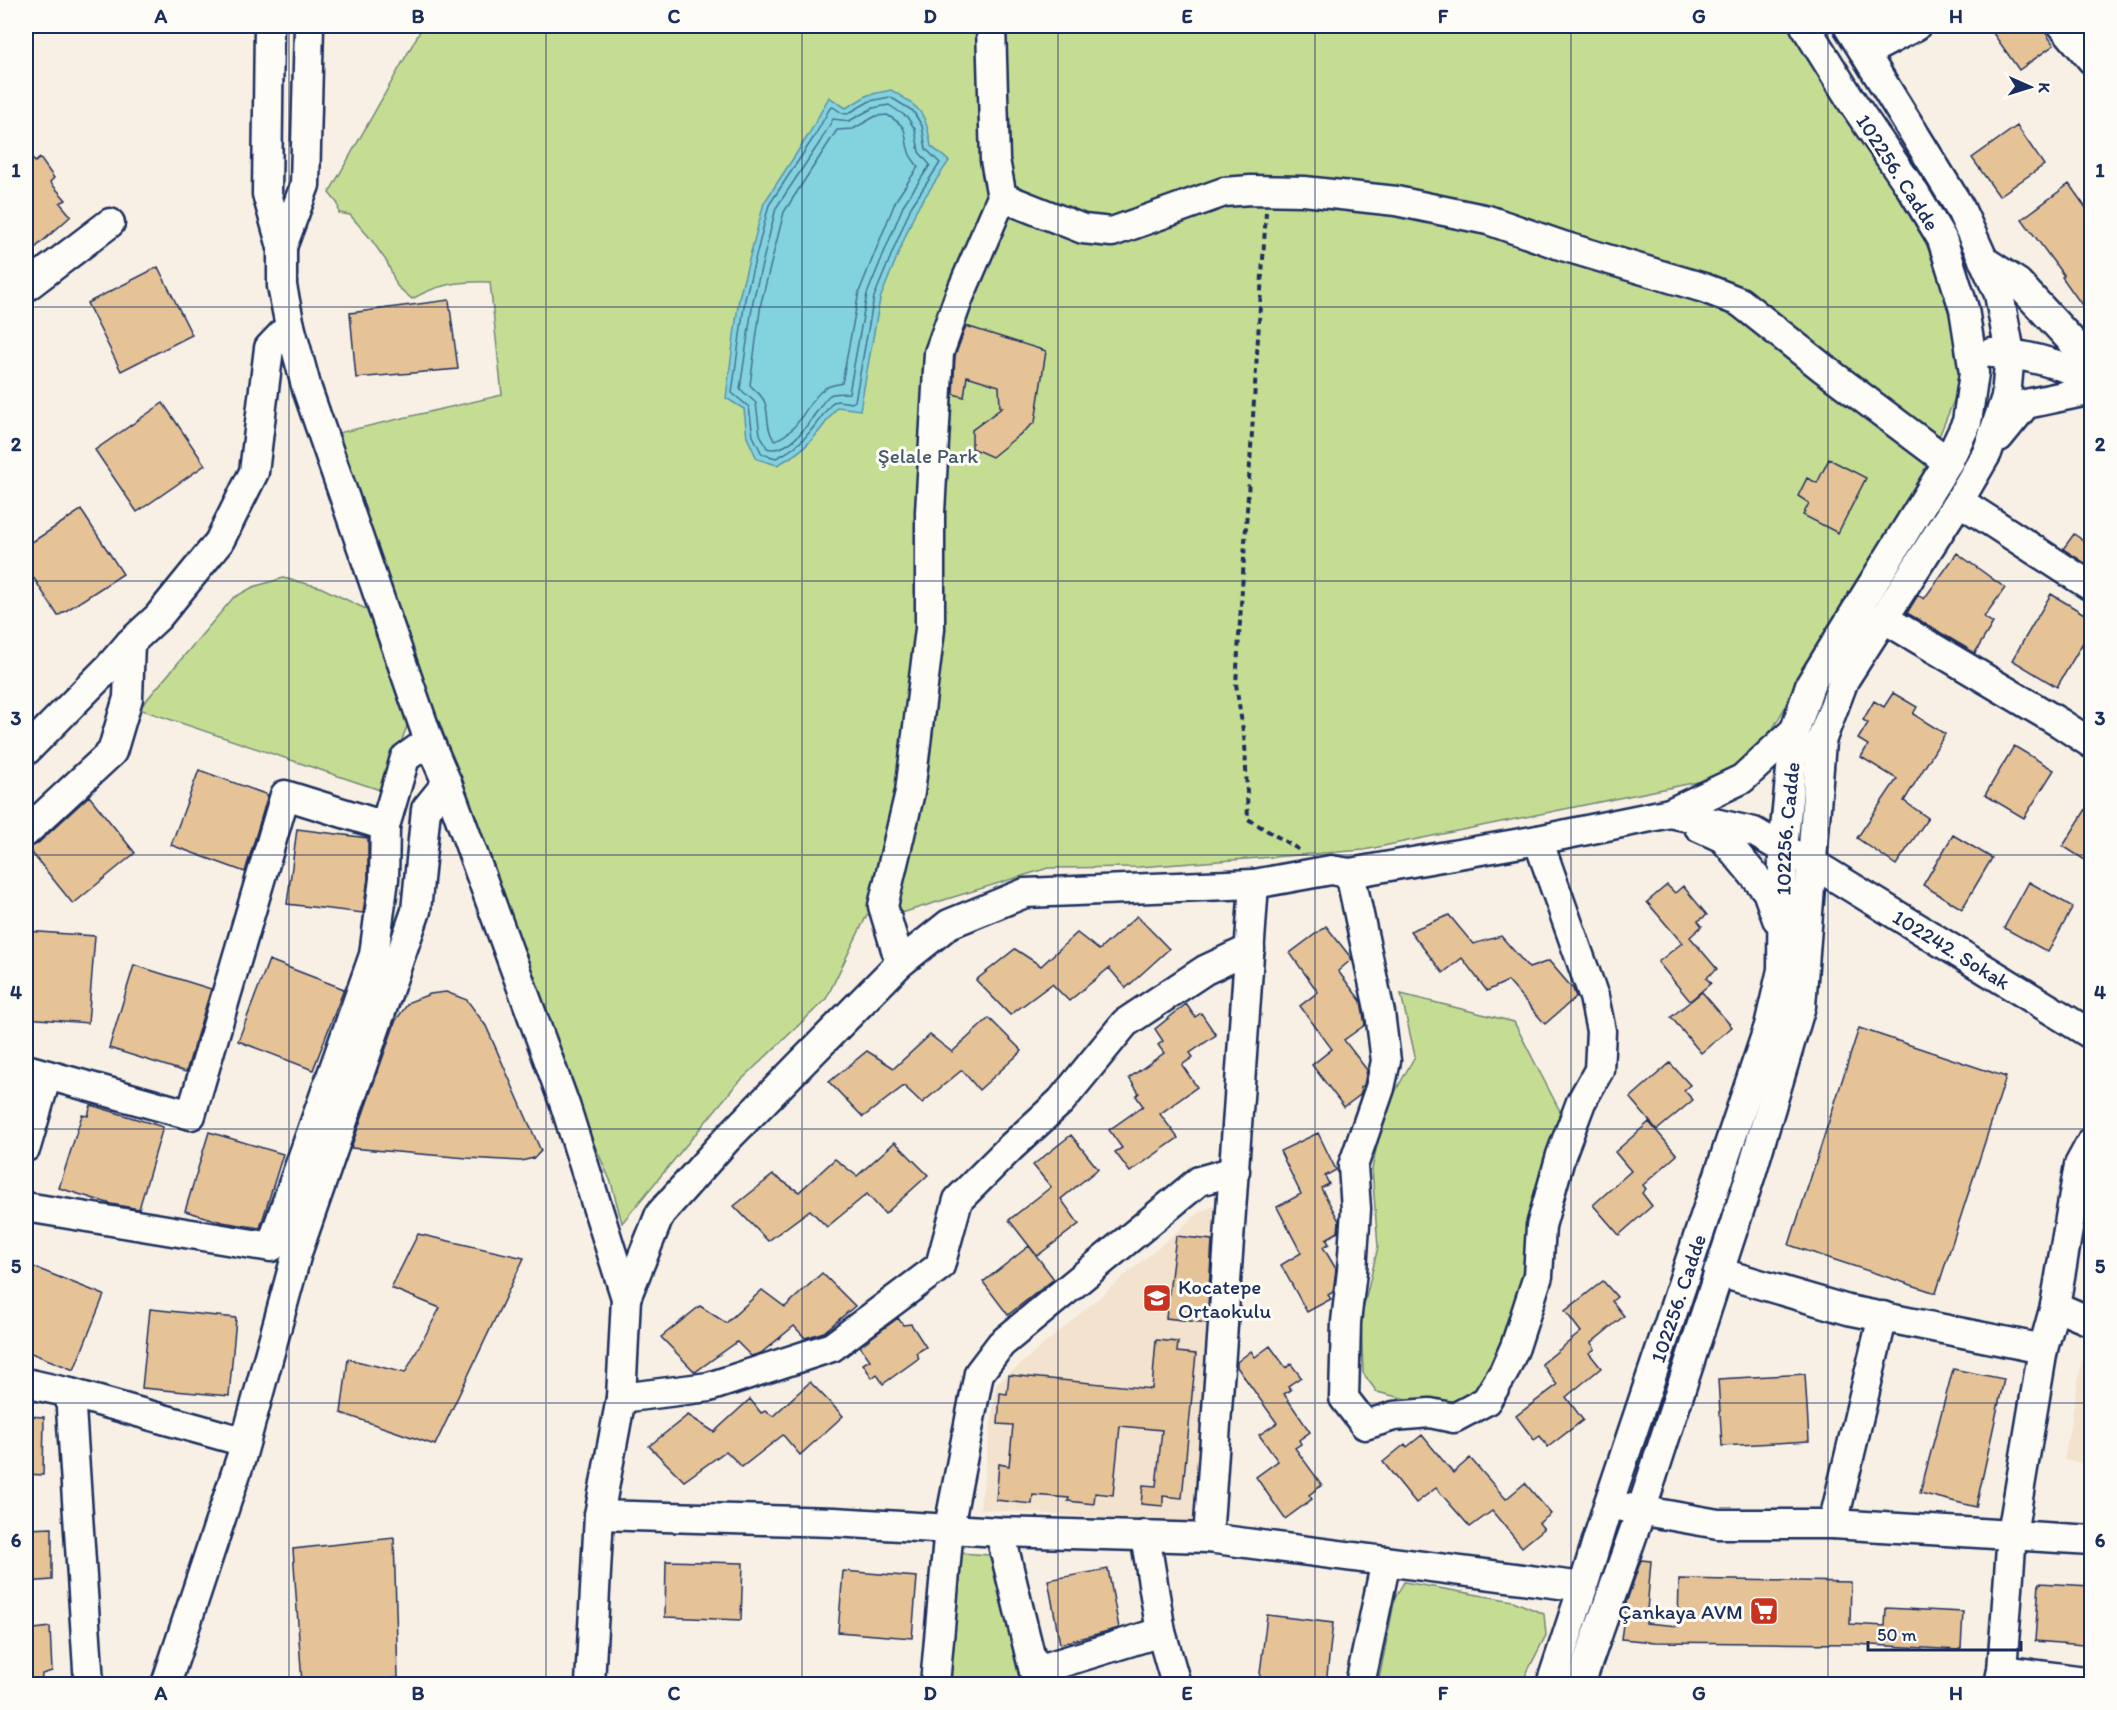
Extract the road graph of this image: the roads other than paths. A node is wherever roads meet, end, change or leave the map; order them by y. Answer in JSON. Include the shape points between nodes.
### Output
{"nodes":[{"id":1,"x":269,"y":26,"type":"edge"},
{"id":2,"x":309,"y":26,"type":"edge"},
{"id":3,"x":991,"y":26,"type":"edge"},
{"id":4,"x":1805,"y":26,"type":"edge"},
{"id":5,"x":1848,"y":26,"type":"edge"},
{"id":6,"x":1916,"y":26,"type":"edge"},
{"id":7,"x":2063,"y":26,"type":"edge"},
{"id":8,"x":1865,"y":53,"type":"junction"},
{"id":9,"x":2091,"y":60,"type":"edge"},
{"id":10,"x":1002,"y":197,"type":"junction"},
{"id":11,"x":110,"y":223,"type":"dead end"},
{"id":12,"x":282,"y":247,"type":"junction"},
{"id":13,"x":1983,"y":260,"type":"junction"},
{"id":14,"x":26,"y":287,"type":"edge"},
{"id":15,"x":290,"y":326,"type":"junction"},
{"id":16,"x":1971,"y":353,"type":"junction"},
{"id":17,"x":2010,"y":353,"type":"junction"},
{"id":18,"x":2091,"y":363,"type":"edge"},
{"id":19,"x":2091,"y":378,"type":"edge"},
{"id":20,"x":2091,"y":390,"type":"edge"},
{"id":21,"x":1986,"y":453,"type":"junction"},
{"id":22,"x":1948,"y":462,"type":"junction"},
{"id":23,"x":1959,"y":501,"type":"junction"},
{"id":24,"x":2091,"y":587,"type":"edge"},
{"id":25,"x":1883,"y":618,"type":"junction"},
{"id":26,"x":130,"y":643,"type":"junction"},
{"id":27,"x":1795,"y":730,"type":"junction"},
{"id":28,"x":429,"y":741,"type":"junction"},
{"id":29,"x":2091,"y":744,"type":"edge"},
{"id":30,"x":26,"y":751,"type":"edge"},
{"id":31,"x":447,"y":783,"type":"junction"},
{"id":32,"x":1670,"y":813,"type":"junction"},
{"id":33,"x":386,"y":826,"type":"junction"},
{"id":34,"x":26,"y":832,"type":"edge"},
{"id":35,"x":1538,"y":840,"type":"junction"},
{"id":36,"x":1783,"y":849,"type":"junction"},
{"id":37,"x":1812,"y":863,"type":"junction"},
{"id":38,"x":1341,"y":871,"type":"junction"},
{"id":39,"x":1254,"y":884,"type":"junction"},
{"id":40,"x":1782,"y":931,"type":"junction"},
{"id":41,"x":1250,"y":949,"type":"junction"},
{"id":42,"x":900,"y":963,"type":"junction"},
{"id":43,"x":2091,"y":1035,"type":"edge"},
{"id":44,"x":36,"y":1072,"type":"edge"},
{"id":45,"x":2091,"y":1141,"type":"edge"},
{"id":46,"x":26,"y":1147,"type":"edge"},
{"id":47,"x":1235,"y":1171,"type":"junction"},
{"id":48,"x":26,"y":1207,"type":"edge"},
{"id":49,"x":1718,"y":1272,"type":"junction"},
{"id":50,"x":626,"y":1298,"type":"junction"},
{"id":51,"x":2055,"y":1306,"type":"junction"},
{"id":52,"x":1883,"y":1316,"type":"junction"},
{"id":53,"x":2091,"y":1322,"type":"edge"},
{"id":54,"x":2043,"y":1349,"type":"junction"},
{"id":55,"x":26,"y":1383,"type":"edge"},
{"id":56,"x":70,"y":1393,"type":"junction"},
{"id":57,"x":621,"y":1398,"type":"junction"},
{"id":58,"x":246,"y":1442,"type":"junction"},
{"id":59,"x":1608,"y":1504,"type":"junction"},
{"id":60,"x":1641,"y":1511,"type":"junction"},
{"id":61,"x":599,"y":1515,"type":"junction"},
{"id":62,"x":1833,"y":1524,"type":"junction"},
{"id":63,"x":949,"y":1527,"type":"junction"},
{"id":64,"x":1000,"y":1532,"type":"junction"},
{"id":65,"x":2012,"y":1534,"type":"junction"},
{"id":66,"x":1145,"y":1535,"type":"junction"},
{"id":67,"x":1208,"y":1538,"type":"junction"},
{"id":68,"x":2091,"y":1540,"type":"edge"},
{"id":69,"x":1386,"y":1561,"type":"junction"},
{"id":70,"x":1583,"y":1587,"type":"junction"},
{"id":71,"x":1161,"y":1632,"type":"junction"},
{"id":72,"x":2001,"y":1677,"type":"edge"},
{"id":73,"x":1035,"y":1678,"type":"edge"},
{"id":74,"x":2091,"y":1682,"type":"edge"},
{"id":75,"x":89,"y":1684,"type":"edge"},
{"id":76,"x":166,"y":1684,"type":"edge"},
{"id":77,"x":590,"y":1684,"type":"edge"},
{"id":78,"x":935,"y":1684,"type":"edge"},
{"id":79,"x":1176,"y":1684,"type":"edge"},
{"id":80,"x":1360,"y":1684,"type":"edge"},
{"id":81,"x":1551,"y":1684,"type":"edge"},
{"id":82,"x":1580,"y":1684,"type":"edge"}],
"edges":[{"from":1,"to":12,"type":"street","via":[[267,194]]},
{"from":2,"to":12,"type":"street","via":[[305,185]]},
{"from":3,"to":10,"type":"street","via":[[995,160]]},
{"from":4,"to":16,"type":"street","name":"102256. Cadde","via":[[1916,194],[1941,239],[1964,309]]},
{"from":5,"to":8,"type":"street","name":"102256. Cadde"},
{"from":6,"to":8,"type":"street"},
{"from":7,"to":9,"type":"street"},
{"from":8,"to":13,"type":"street","name":"102256. Cadde","via":[[1960,208]]},
{"from":10,"to":22,"type":"street","via":[[1083,229],[1112,232],[1224,192],[1267,190],[1396,201],[1488,220],[1740,302]]},
{"from":10,"to":42,"type":"street","via":[[939,353],[930,512],[930,629],[910,792],[883,906]]},
{"from":11,"to":14,"type":"street"},
{"from":12,"to":15,"type":"street","via":[[282,286]]},
{"from":13,"to":17,"type":"street","name":"102256. Cadde","via":[[1999,294]]},
{"from":13,"to":18,"type":"street","via":[[2018,283]]},
{"from":15,"to":26,"type":"street","via":[[269,348],[254,472],[219,542],[158,617]]},
{"from":15,"to":28,"type":"street"},
{"from":16,"to":17,"type":"street"},
{"from":16,"to":22,"type":"street","name":"102256. Cadde","via":[[1974,373],[1967,422]]},
{"from":17,"to":19,"type":"street"},
{"from":17,"to":21,"type":"street","name":"102256. Cadde","via":[[2006,397]]},
{"from":20,"to":21,"type":"street","via":[[2026,404]]},
{"from":21,"to":23,"type":"street","name":"102256. Cadde"},
{"from":22,"to":27,"type":"street","name":"102256. Cadde","via":[[1810,685]]},
{"from":23,"to":24,"type":"street"},
{"from":23,"to":25,"type":"street","name":"102256. Cadde"},
{"from":25,"to":29,"type":"street"},
{"from":25,"to":37,"type":"street","name":"102256. Cadde","via":[[1844,680],[1821,741]]},
{"from":26,"to":30,"type":"street"},
{"from":26,"to":34,"type":"street","via":[[128,698],[112,752]]},
{"from":27,"to":32,"type":"street","via":[[1742,779]]},
{"from":27,"to":36,"type":"street","name":"102256. Cadde"},
{"from":28,"to":31,"type":"street"},
{"from":28,"to":33,"type":"street","via":[[405,758]]},
{"from":31,"to":50,"type":"street","via":[[565,1105]]},
{"from":31,"to":58,"type":"street","via":[[426,809],[416,911],[297,1253]]},
{"from":32,"to":35,"type":"street"},
{"from":32,"to":36,"type":"street","name":"102242. Sokak","via":[[1754,832]]},
{"from":32,"to":40,"type":"street","via":[[1724,838],[1767,891]]},
{"from":33,"to":44,"type":"street","via":[[285,795],[191,1115]]},
{"from":33,"to":48,"type":"street","via":[[374,955],[271,1247]]},
{"from":35,"to":38,"type":"street"},
{"from":35,"to":38,"type":"street","via":[[1594,997],[1601,1031],[1599,1070],[1581,1102],[1561,1155],[1541,1227],[1538,1275],[1515,1347],[1486,1401],[1454,1418],[1430,1413],[1394,1416],[1365,1425],[1344,1398],[1356,1209],[1353,1166],[1386,1061],[1380,1013]]},
{"from":36,"to":37,"type":"street","name":"102242. Sokak"},
{"from":36,"to":40,"type":"street","name":"102256. Cadde"},
{"from":37,"to":43,"type":"street","name":"102242. Sokak"},
{"from":37,"to":49,"type":"street","name":"102256. Cadde","via":[[1801,1006]]},
{"from":38,"to":39,"type":"street"},
{"from":39,"to":41,"type":"street"},
{"from":39,"to":42,"type":"street","via":[[1025,893],[949,924]]},
{"from":40,"to":59,"type":"street","name":"102256. Cadde","via":[[1782,970],[1769,1026]]},
{"from":41,"to":47,"type":"street"},
{"from":41,"to":57,"type":"street","via":[[1205,970],[1125,1023],[1061,1101],[958,1200],[940,1266],[832,1347],[709,1387]]},
{"from":42,"to":50,"type":"street","via":[[726,1140],[660,1214]]},
{"from":44,"to":46,"type":"street"},
{"from":45,"to":51,"type":"street","via":[[2079,1165]]},
{"from":47,"to":63,"type":"street","via":[[1198,1181],[995,1351],[979,1373]]},
{"from":47,"to":67,"type":"street"},
{"from":49,"to":52,"type":"street","via":[[1848,1310]]},
{"from":49,"to":60,"type":"street","name":"102256. Cadde"},
{"from":50,"to":57,"type":"street"},
{"from":51,"to":53,"type":"street"},
{"from":51,"to":54,"type":"street"},
{"from":52,"to":54,"type":"street"},
{"from":52,"to":62,"type":"street"},
{"from":54,"to":65,"type":"street"},
{"from":55,"to":56,"type":"street"},
{"from":56,"to":58,"type":"street"},
{"from":56,"to":75,"type":"street"},
{"from":57,"to":61,"type":"street"},
{"from":58,"to":76,"type":"street"},
{"from":59,"to":60,"type":"street"},
{"from":59,"to":70,"type":"street","name":"102256. Cadde"},
{"from":60,"to":62,"type":"street","via":[[1718,1524]]},
{"from":60,"to":82,"type":"street","name":"102256. Cadde"},
{"from":61,"to":63,"type":"street"},
{"from":61,"to":77,"type":"street"},
{"from":62,"to":65,"type":"street"},
{"from":63,"to":64,"type":"street"},
{"from":63,"to":78,"type":"street"},
{"from":64,"to":66,"type":"street"},
{"from":64,"to":73,"type":"street"},
{"from":65,"to":68,"type":"street"},
{"from":65,"to":72,"type":"street"},
{"from":66,"to":67,"type":"street"},
{"from":66,"to":71,"type":"street"},
{"from":67,"to":69,"type":"street"},
{"from":69,"to":70,"type":"street"},
{"from":69,"to":80,"type":"street"},
{"from":70,"to":81,"type":"street","name":"102256. Cadde"},
{"from":71,"to":73,"type":"street"},
{"from":71,"to":79,"type":"street"},
{"from":72,"to":74,"type":"street"}]}
